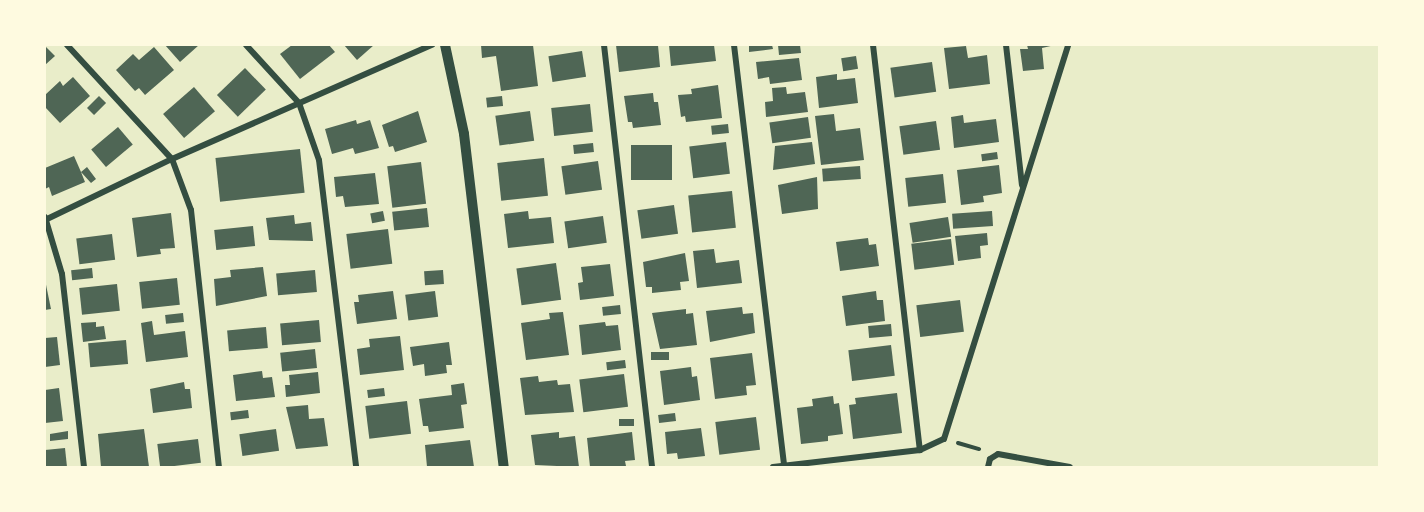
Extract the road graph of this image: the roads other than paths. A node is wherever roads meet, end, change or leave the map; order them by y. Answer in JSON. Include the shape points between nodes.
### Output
{"nodes":[{"id":1,"x":67,"y":45,"type":"edge"},
{"id":2,"x":246,"y":45,"type":"edge"},
{"id":3,"x":432,"y":45,"type":"edge"},
{"id":4,"x":445,"y":45,"type":"edge"},
{"id":5,"x":604,"y":45,"type":"edge"},
{"id":6,"x":734,"y":45,"type":"edge"},
{"id":7,"x":873,"y":45,"type":"edge"},
{"id":8,"x":1006,"y":45,"type":"edge"},
{"id":9,"x":1068,"y":45,"type":"edge"},
{"id":10,"x":299,"y":102,"type":"junction"},
{"id":11,"x":172,"y":159,"type":"junction"},
{"id":12,"x":1022,"y":188,"type":"junction"},
{"id":13,"x":45,"y":219,"type":"edge"},
{"id":14,"x":920,"y":450,"type":"junction"},
{"id":15,"x":784,"y":466,"type":"edge"},
{"id":16,"x":84,"y":467,"type":"edge"},
{"id":17,"x":219,"y":467,"type":"edge"},
{"id":18,"x":356,"y":467,"type":"edge"},
{"id":19,"x":504,"y":467,"type":"edge"},
{"id":20,"x":652,"y":467,"type":"edge"},
{"id":21,"x":773,"y":467,"type":"edge"},
{"id":22,"x":988,"y":467,"type":"edge"},
{"id":23,"x":1070,"y":467,"type":"edge"}],
"edges":[{"from":1,"to":11,"type":"street"},
{"from":2,"to":10,"type":"street"},
{"from":3,"to":10,"type":"street"},
{"from":4,"to":19,"type":"street","via":[[464,134]]},
{"from":5,"to":20,"type":"street"},
{"from":6,"to":15,"type":"street"},
{"from":7,"to":14,"type":"street"},
{"from":8,"to":12,"type":"street"},
{"from":9,"to":12,"type":"street"},
{"from":10,"to":11,"type":"street"},
{"from":10,"to":18,"type":"street","via":[[319,160]]},
{"from":11,"to":13,"type":"street"},
{"from":11,"to":17,"type":"street","via":[[191,210]]},
{"from":12,"to":14,"type":"street","via":[[944,439]]},
{"from":13,"to":16,"type":"street","via":[[62,274]]},
{"from":14,"to":15,"type":"street"},
{"from":15,"to":21,"type":"street"},
{"from":22,"to":23,"type":"street","via":[[998,454]]}]}
